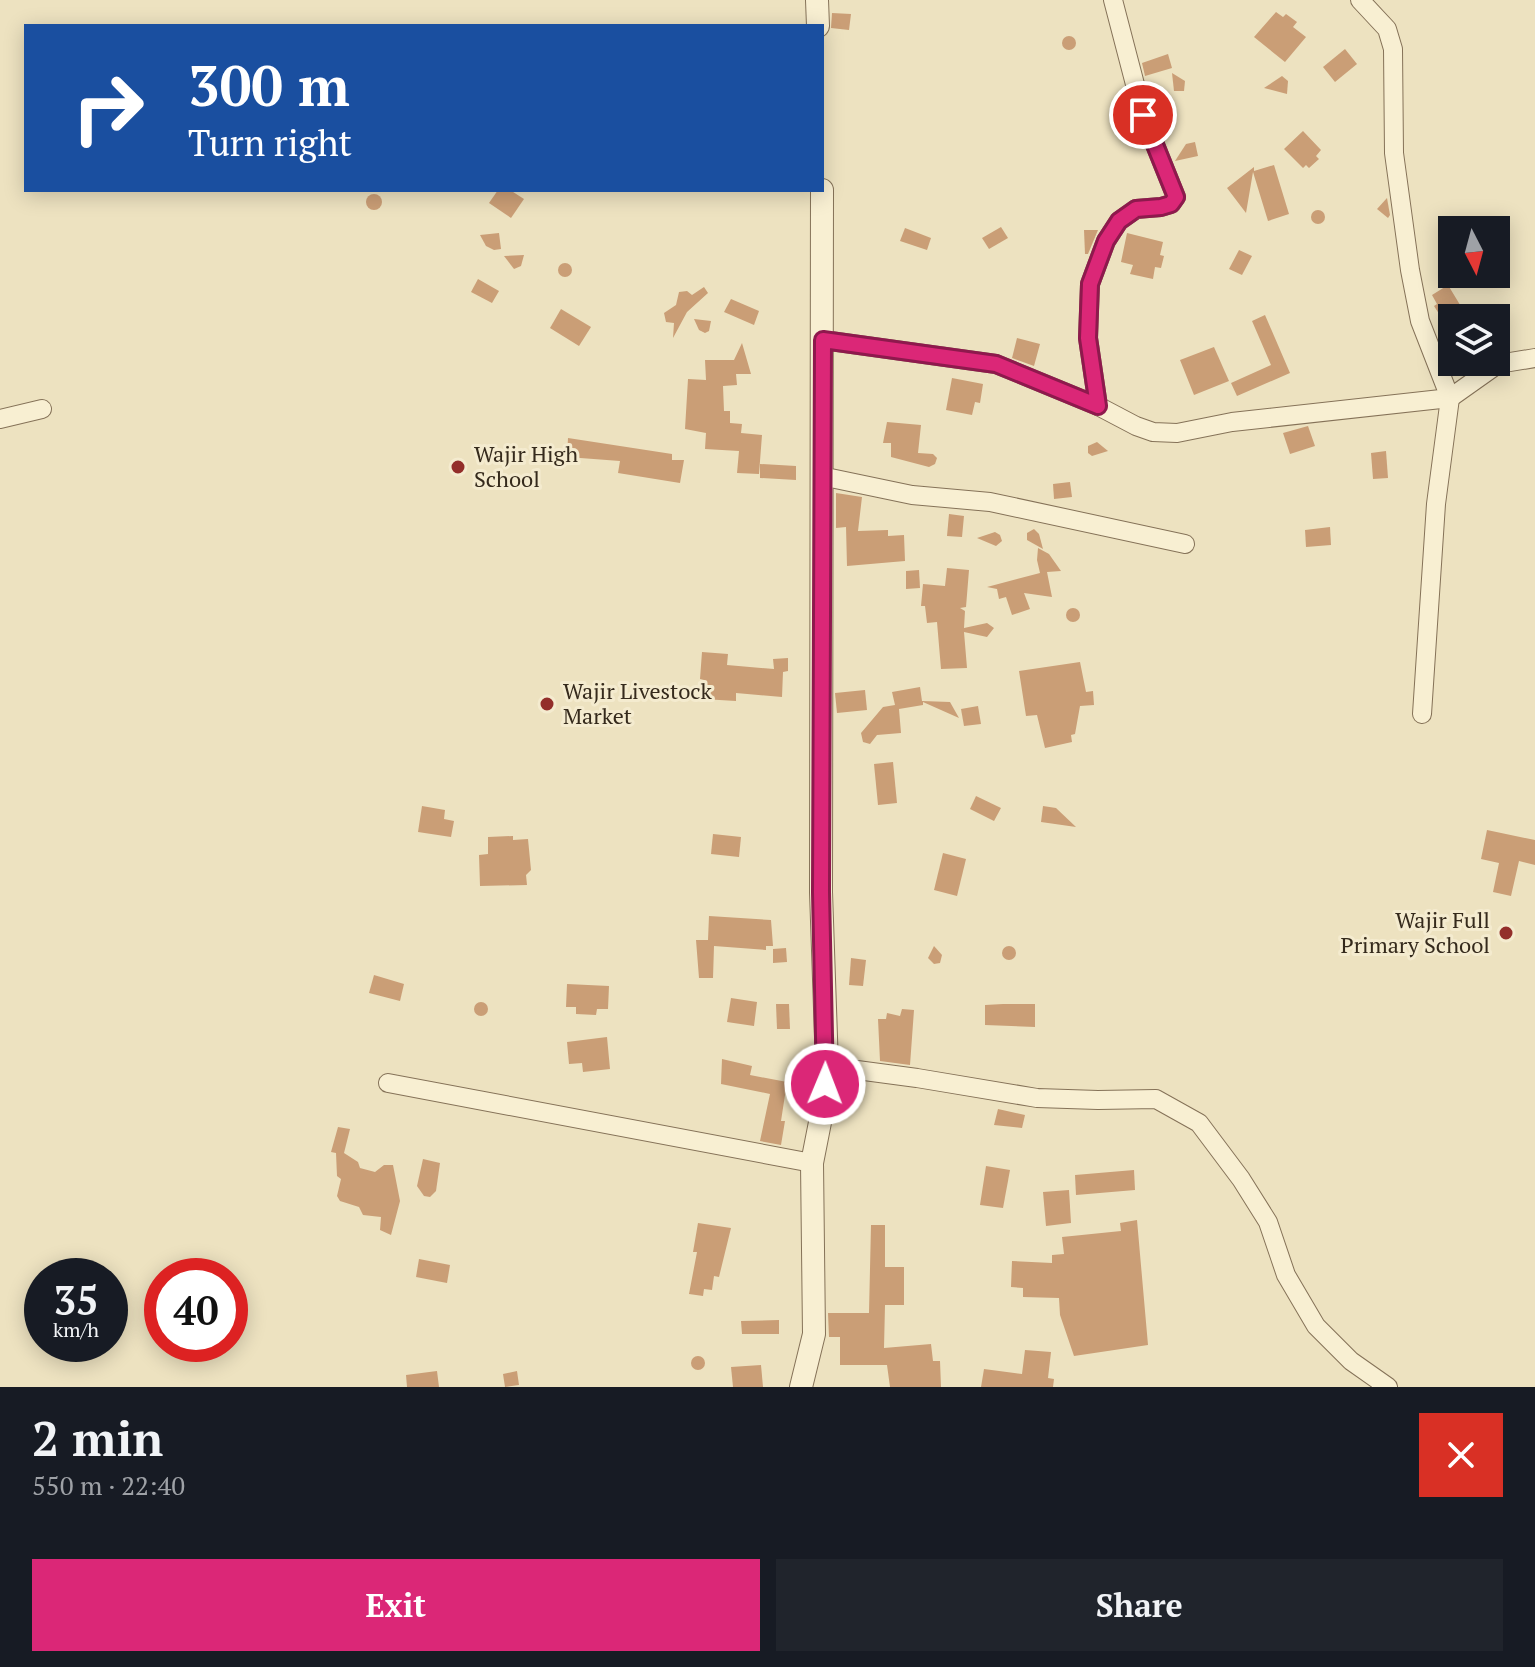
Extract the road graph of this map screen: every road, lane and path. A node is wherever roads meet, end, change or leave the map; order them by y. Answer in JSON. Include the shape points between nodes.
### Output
{"nodes":[{"id":1,"x":817,"y":0,"type":"edge"},
{"id":2,"x":1113,"y":0,"type":"edge"},
{"id":3,"x":1360,"y":0,"type":"edge"},
{"id":4,"x":818,"y":24,"type":"edge"},
{"id":5,"x":822,"y":192,"type":"edge"},
{"id":6,"x":823,"y":340,"type":"junction"},
{"id":7,"x":1535,"y":358,"type":"edge"},
{"id":8,"x":1450,"y":398,"type":"junction"},
{"id":9,"x":1098,"y":406,"type":"junction"},
{"id":10,"x":42,"y":409,"type":"dead end"},
{"id":11,"x":0,"y":419,"type":"edge"},
{"id":12,"x":821,"y":476,"type":"junction"},
{"id":13,"x":1185,"y":544,"type":"dead end"},
{"id":14,"x":1422,"y":714,"type":"dead end"},
{"id":15,"x":827,"y":1066,"type":"junction"},
{"id":16,"x":388,"y":1083,"type":"dead end"},
{"id":17,"x":812,"y":1163,"type":"junction"},
{"id":18,"x":801,"y":1387,"type":"edge"},
{"id":19,"x":1388,"y":1387,"type":"edge"}],
"edges":[{"from":1,"to":4,"type":"street"},
{"from":2,"to":9,"type":"street","via":[[1143,115],[1176,197],[1171,204],[1136,209],[1119,221],[1106,241],[1090,284],[1088,338]]},
{"from":3,"to":8,"type":"street","via":[[1387,29],[1393,49],[1394,153],[1410,270],[1420,321]]},
{"from":5,"to":6,"type":"street"},
{"from":6,"to":9,"type":"street","via":[[996,364]]},
{"from":6,"to":12,"type":"street"},
{"from":7,"to":8,"type":"street","via":[[1498,364]]},
{"from":8,"to":9,"type":"street","via":[[1177,433],[1153,432]]},
{"from":8,"to":14,"type":"street","via":[[1436,504]]},
{"from":10,"to":11,"type":"street"},
{"from":12,"to":13,"type":"street","via":[[912,495],[990,502]]},
{"from":12,"to":15,"type":"street","via":[[821,892]]},
{"from":15,"to":17,"type":"street"},
{"from":15,"to":19,"type":"street","via":[[1037,1098],[1156,1099],[1199,1123],[1268,1222],[1286,1275],[1316,1326],[1351,1361]]},
{"from":16,"to":17,"type":"street"},
{"from":17,"to":18,"type":"street","via":[[814,1334]]}]}
